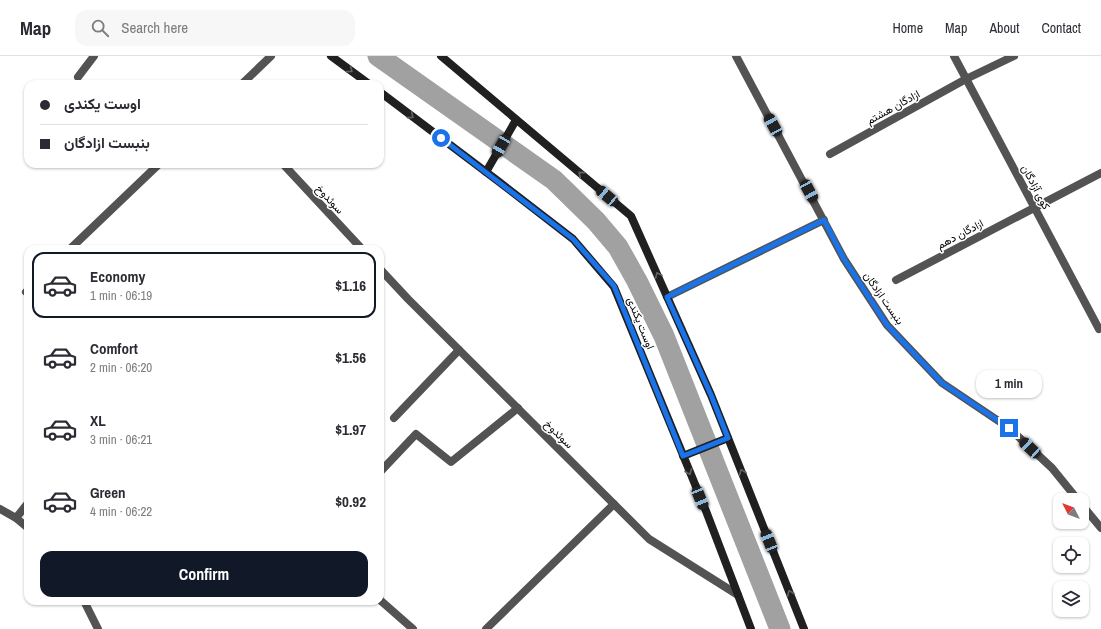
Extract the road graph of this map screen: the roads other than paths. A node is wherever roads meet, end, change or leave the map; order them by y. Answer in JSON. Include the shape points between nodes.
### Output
{"nodes":[{"id":1,"x":94,"y":56,"type":"edge"},
{"id":2,"x":271,"y":56,"type":"edge"},
{"id":3,"x":331,"y":56,"type":"edge"},
{"id":4,"x":441,"y":56,"type":"edge"},
{"id":5,"x":736,"y":56,"type":"edge"},
{"id":6,"x":954,"y":56,"type":"edge"},
{"id":7,"x":1014,"y":56,"type":"edge"},
{"id":8,"x":78,"y":77,"type":"dead end"},
{"id":9,"x":966,"y":79,"type":"junction"},
{"id":10,"x":246,"y":80,"type":"edge"},
{"id":11,"x":364,"y":80,"type":"edge"},
{"id":12,"x":384,"y":95,"type":"edge"},
{"id":13,"x":515,"y":121,"type":"junction"},
{"id":14,"x":830,"y":154,"type":"dead end"},
{"id":15,"x":155,"y":168,"type":"edge"},
{"id":16,"x":287,"y":168,"type":"edge"},
{"id":17,"x":486,"y":171,"type":"junction"},
{"id":18,"x":1101,"y":173,"type":"edge"},
{"id":19,"x":1035,"y":207,"type":"junction"},
{"id":20,"x":824,"y":220,"type":"junction"},
{"id":21,"x":74,"y":245,"type":"edge"},
{"id":22,"x":358,"y":245,"type":"edge"},
{"id":23,"x":384,"y":273,"type":"edge"},
{"id":24,"x":896,"y":280,"type":"dead end"},
{"id":25,"x":667,"y":297,"type":"junction"},
{"id":26,"x":1099,"y":329,"type":"dead end"},
{"id":27,"x":459,"y":350,"type":"junction"},
{"id":28,"x":518,"y":408,"type":"junction"},
{"id":29,"x":394,"y":418,"type":"dead end"},
{"id":30,"x":728,"y":438,"type":"junction"},
{"id":31,"x":683,"y":456,"type":"junction"},
{"id":32,"x":384,"y":468,"type":"edge"},
{"id":33,"x":1072,"y":493,"type":"edge"},
{"id":34,"x":614,"y":504,"type":"junction"},
{"id":35,"x":24,"y":508,"type":"edge"},
{"id":36,"x":0,"y":509,"type":"edge"},
{"id":37,"x":1089,"y":514,"type":"edge"},
{"id":38,"x":16,"y":518,"type":"junction"},
{"id":39,"x":24,"y":525,"type":"edge"},
{"id":40,"x":1100,"y":527,"type":"edge"},
{"id":41,"x":738,"y":596,"type":"junction"},
{"id":42,"x":384,"y":604,"type":"edge"},
{"id":43,"x":86,"y":605,"type":"edge"},
{"id":44,"x":98,"y":629,"type":"edge"},
{"id":45,"x":413,"y":629,"type":"edge"},
{"id":46,"x":486,"y":629,"type":"edge"},
{"id":47,"x":751,"y":629,"type":"edge"},
{"id":48,"x":804,"y":629,"type":"edge"}],
"edges":[{"from":1,"to":8,"type":"street"},
{"from":2,"to":10,"type":"street"},
{"from":3,"to":11,"type":"street","one_way":true},
{"from":4,"to":13,"type":"street"},
{"from":5,"to":20,"type":"street","name":"بنبست ازادگان"},
{"from":6,"to":9,"type":"street","name":"کوی آزادگان"},
{"from":7,"to":9,"type":"street","name":"ازادگان هشتم"},
{"from":9,"to":14,"type":"street","name":"ازادگان هشتم"},
{"from":9,"to":19,"type":"street","name":"کوی آزادگان"},
{"from":12,"to":17,"type":"street","name":"اوست یکندی","one_way":true},
{"from":13,"to":17,"type":"street"},
{"from":25,"to":13,"type":"street","one_way":true,"via":[[631,216]]},
{"from":15,"to":21,"type":"street"},
{"from":16,"to":22,"type":"street","name":"سوئدوخ"},
{"from":17,"to":31,"type":"street","name":"اوست یکندی","via":[[573,239],[614,286]]},
{"from":18,"to":19,"type":"street","name":"ازادگان دهم"},
{"from":19,"to":24,"type":"street","name":"ازادگان دهم"},
{"from":19,"to":26,"type":"street","name":"کوی آزادگان"},
{"from":20,"to":25,"type":"street"},
{"from":20,"to":33,"type":"street","name":"بنبست ازادگان","via":[[844,259],[887,325],[942,383],[1009,428],[1052,468]]},
{"from":23,"to":27,"type":"street","name":"سوئدوخ"},
{"from":25,"to":30,"type":"street"},
{"from":27,"to":28,"type":"street","name":"سوئدوخ"},
{"from":27,"to":29,"type":"street"},
{"from":28,"to":32,"type":"street","via":[[450,462],[416,434]]},
{"from":28,"to":34,"type":"street","name":"سوئدوخ"},
{"from":30,"to":31,"type":"street"},
{"from":48,"to":30,"type":"street","one_way":true},
{"from":31,"to":41,"type":"street","name":"اوست یکندی","one_way":true},
{"from":34,"to":41,"type":"street","name":"سوئدوخ","via":[[649,539]]},
{"from":34,"to":46,"type":"street"},
{"from":35,"to":38,"type":"street"},
{"from":36,"to":38,"type":"street"},
{"from":37,"to":40,"type":"street"},
{"from":38,"to":39,"type":"street"},
{"from":41,"to":47,"type":"street","name":"اوست یکندی"},
{"from":42,"to":45,"type":"street"},
{"from":43,"to":44,"type":"street"}]}
